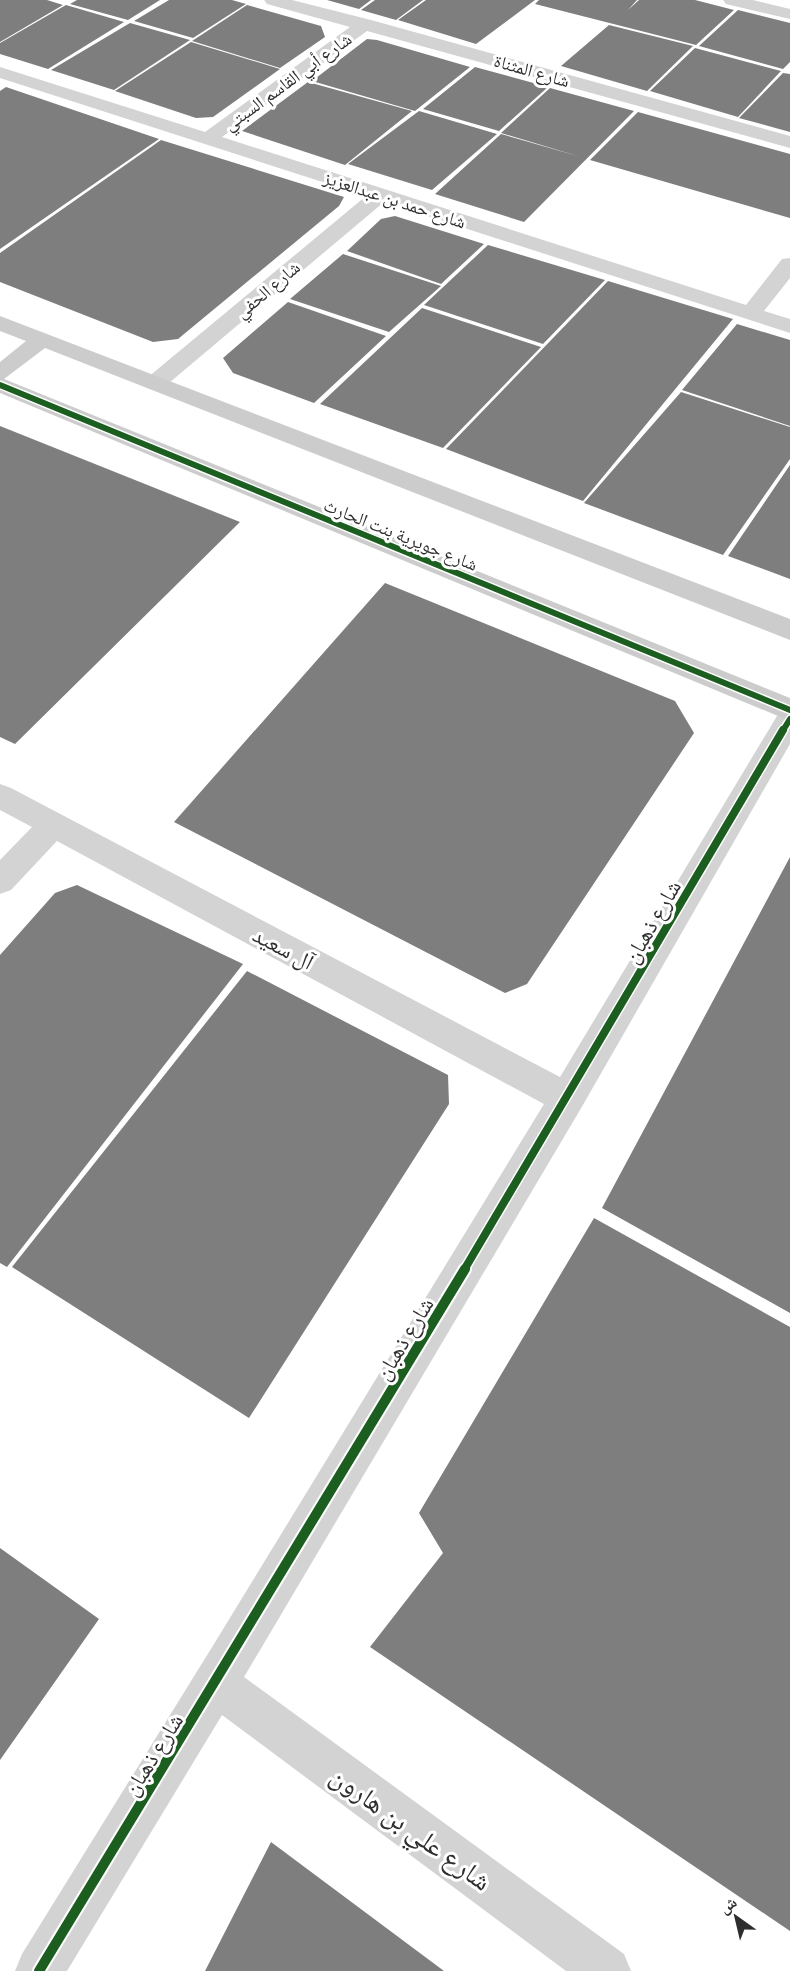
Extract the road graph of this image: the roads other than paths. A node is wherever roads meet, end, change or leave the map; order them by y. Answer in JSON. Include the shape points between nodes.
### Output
{"nodes":[{"id":1,"x":273,"y":0,"type":"edge"},
{"id":2,"x":732,"y":0,"type":"edge"},
{"id":3,"x":790,"y":14,"type":"edge"},
{"id":4,"x":365,"y":24,"type":"junction"},
{"id":5,"x":0,"y":72,"type":"edge"},
{"id":6,"x":209,"y":138,"type":"junction"},
{"id":7,"x":790,"y":142,"type":"edge"},
{"id":8,"x":380,"y":195,"type":"junction"},
{"id":9,"x":790,"y":264,"type":"edge"},
{"id":10,"x":750,"y":314,"type":"junction"},
{"id":11,"x":0,"y":323,"type":"edge"},
{"id":12,"x":790,"y":326,"type":"edge"},
{"id":13,"x":42,"y":340,"type":"junction"},
{"id":14,"x":0,"y":373,"type":"edge"},
{"id":15,"x":154,"y":383,"type":"junction"},
{"id":16,"x":0,"y":385,"type":"edge"},
{"id":17,"x":790,"y":630,"type":"edge"},
{"id":18,"x":790,"y":710,"type":"edge"},
{"id":19,"x":790,"y":719,"type":"edge"},
{"id":20,"x":0,"y":796,"type":"edge"},
{"id":21,"x":53,"y":825,"type":"junction"},
{"id":22,"x":0,"y":881,"type":"edge"},
{"id":23,"x":568,"y":1099,"type":"junction"},
{"id":24,"x":217,"y":1684,"type":"junction"},
{"id":25,"x":39,"y":1971,"type":"edge"},
{"id":26,"x":607,"y":1971,"type":"edge"}],
"edges":[{"from":1,"to":4,"type":"street","name":"شارع المثناة"},
{"from":2,"to":3,"type":"street"},
{"from":4,"to":6,"type":"street","name":"شارع أبي القاسم السبتي"},
{"from":4,"to":7,"type":"street","name":"شارع المثناة"},
{"from":5,"to":6,"type":"street","name":"شارع حمد بن عبدالعزيز"},
{"from":6,"to":8,"type":"street","name":"شارع حمد بن عبدالعزيز"},
{"from":8,"to":10,"type":"street","name":"شارع حمد بن عبدالعزيز"},
{"from":8,"to":15,"type":"street","name":"شارع الحفي"},
{"from":9,"to":10,"type":"street"},
{"from":10,"to":12,"type":"street","name":"شارع حمد بن عبدالعزيز"},
{"from":11,"to":13,"type":"street"},
{"from":13,"to":14,"type":"street"},
{"from":13,"to":15,"type":"street"},
{"from":15,"to":17,"type":"street"},
{"from":16,"to":18,"type":"street","name":"شارع جويرية بنت الحارث"},
{"from":19,"to":23,"type":"street","name":"شارع ذهبان"},
{"from":20,"to":21,"type":"street","name":"آل سعيد"},
{"from":21,"to":22,"type":"street"},
{"from":21,"to":23,"type":"street","name":"آل سعيد"},
{"from":23,"to":24,"type":"street","name":"شارع ذهبان"},
{"from":24,"to":25,"type":"street","name":"شارع ذهبان"},
{"from":24,"to":26,"type":"street","name":"شارع علي بن هارون"}]}
